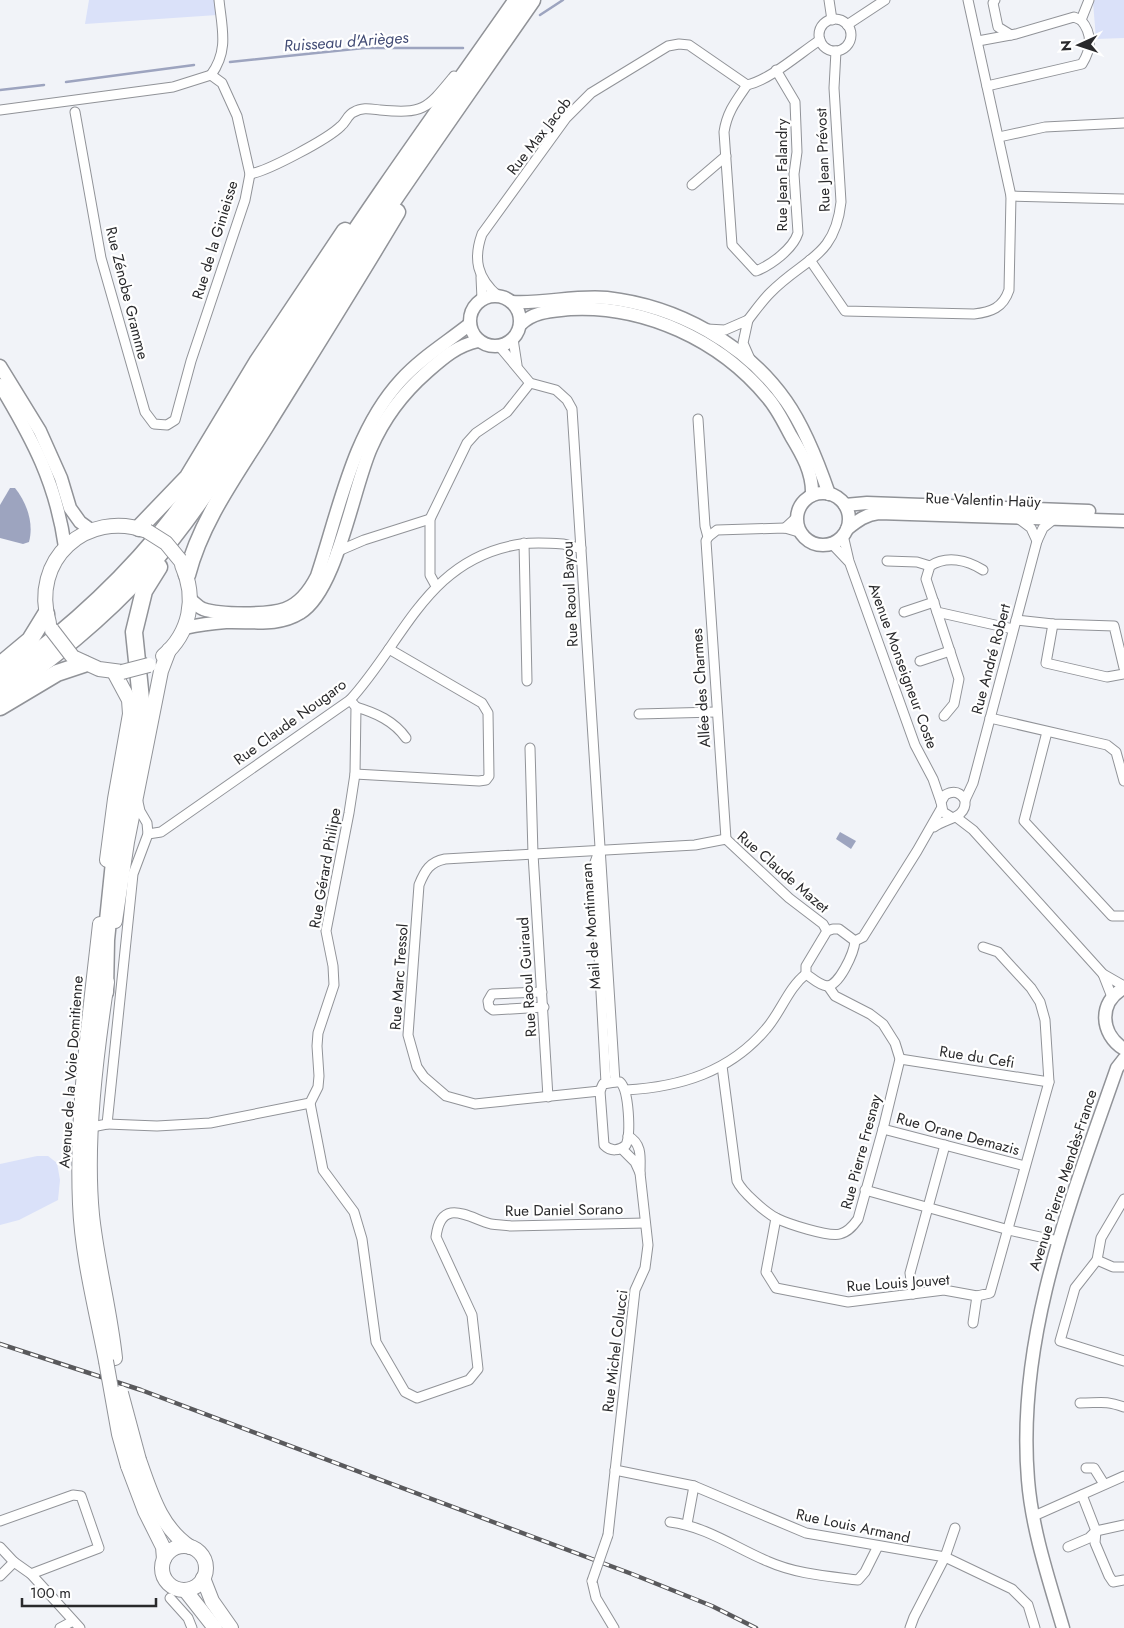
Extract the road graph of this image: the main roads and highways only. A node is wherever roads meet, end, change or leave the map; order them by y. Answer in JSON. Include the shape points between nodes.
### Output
{"nodes":[{"id":1,"x":517,"y":0,"type":"edge"},
{"id":2,"x":532,"y":0,"type":"edge"},
{"id":3,"x":460,"y":104,"type":"junction"},
{"id":4,"x":418,"y":143,"type":"junction"},
{"id":5,"x":286,"y":361,"type":"junction"},
{"id":6,"x":143,"y":530,"type":"junction"},
{"id":7,"x":183,"y":567,"type":"junction"},
{"id":8,"x":46,"y":614,"type":"junction"},
{"id":9,"x":169,"y":650,"type":"junction"},
{"id":10,"x":78,"y":660,"type":"junction"},
{"id":11,"x":0,"y":665,"type":"edge"},
{"id":12,"x":118,"y":672,"type":"junction"},
{"id":13,"x":0,"y":680,"type":"edge"},
{"id":14,"x":0,"y":695,"type":"edge"},
{"id":15,"x":0,"y":708,"type":"edge"},
{"id":16,"x":105,"y":992,"type":"junction"},
{"id":17,"x":110,"y":1359,"type":"junction"},
{"id":18,"x":134,"y":1463,"type":"junction"},
{"id":19,"x":190,"y":1547,"type":"junction"},
{"id":20,"x":164,"y":1560,"type":"junction"},
{"id":21,"x":203,"y":1578,"type":"junction"},
{"id":22,"x":183,"y":1590,"type":"junction"},
{"id":23,"x":215,"y":1628,"type":"edge"},
{"id":24,"x":231,"y":1628,"type":"edge"}],
"edges":[{"from":1,"to":4,"type":"highway"},
{"from":2,"to":3,"type":"highway"},
{"from":3,"to":5,"type":"highway"},
{"from":3,"to":7,"type":"highway"},
{"from":4,"to":6,"type":"highway","via":[[381,184],[339,239],[258,361],[188,477]]},
{"from":4,"to":13,"type":"highway","via":[[312,297],[175,515],[107,593],[43,650]]},
{"from":5,"to":14,"type":"highway","via":[[208,490],[144,572],[75,639]]},
{"from":5,"to":16,"type":"highway","via":[[215,491],[153,575],[137,612],[134,650],[142,709],[114,862],[106,940]]},
{"from":6,"to":7,"type":"main road","bridge":true,"via":[[166,543]]},
{"from":6,"to":8,"type":"main road","via":[[110,526],[90,530],[65,547],[53,564],[46,583]]},
{"from":7,"to":9,"type":"main road","via":[[191,600],[185,628]]},
{"from":8,"to":10,"type":"main road","bridge":true,"via":[[52,630]]},
{"from":8,"to":11,"type":"highway","via":[[30,640]]},
{"from":9,"to":12,"type":"main road","bridge":true,"via":[[150,664]]},
{"from":9,"to":16,"type":"main road","name":"Avenue de la Voie Domitienne","via":[[161,671],[127,842]]},
{"from":10,"to":12,"type":"main road"},
{"from":10,"to":15,"type":"highway"},
{"from":12,"to":17,"type":"main road","name":"Avenue de la Voie Domitienne","via":[[129,700],[130,714],[103,890],[79,1142],[80,1205],[85,1248]]},
{"from":16,"to":17,"type":"main road","name":"Avenue de la Voie Domitienne","via":[[92,1127],[92,1214]]},
{"from":17,"to":18,"type":"main road","name":"Avenue de la Voie Domitienne","bridge":true},
{"from":18,"to":19,"type":"main road","name":"Avenue de la Voie Domitienne","via":[[166,1526]]},
{"from":18,"to":20,"type":"main road","name":"Avenue de la Voie Domitienne","via":[[145,1511],[163,1547]]},
{"from":19,"to":20,"type":"main road","via":[[177,1547]]},
{"from":19,"to":21,"type":"main road","via":[[205,1562]]},
{"from":20,"to":22,"type":"main road","via":[[164,1578],[171,1586]]},
{"from":21,"to":22,"type":"main road","via":[[195,1586]]},
{"from":21,"to":24,"type":"main road","via":[[212,1601]]},
{"from":22,"to":23,"type":"main road"}]}
